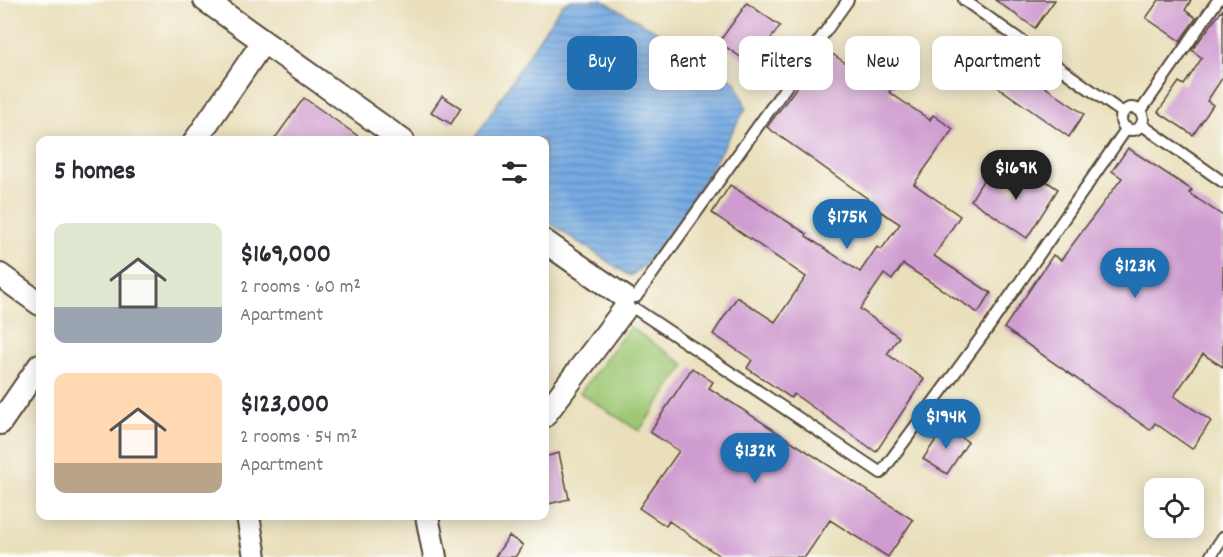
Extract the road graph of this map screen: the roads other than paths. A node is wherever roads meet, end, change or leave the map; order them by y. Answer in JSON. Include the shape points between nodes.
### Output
{"nodes":[{"id":1,"x":205,"y":0,"type":"edge"},
{"id":2,"x":848,"y":0,"type":"edge"},
{"id":3,"x":964,"y":0,"type":"edge"},
{"id":4,"x":1218,"y":0,"type":"edge"},
{"id":5,"x":263,"y":42,"type":"junction"},
{"id":6,"x":1140,"y":112,"type":"junction"},
{"id":7,"x":1123,"y":113,"type":"junction"},
{"id":8,"x":1142,"y":125,"type":"junction"},
{"id":9,"x":1127,"y":128,"type":"junction"},
{"id":10,"x":198,"y":136,"type":"edge"},
{"id":11,"x":396,"y":136,"type":"edge"},
{"id":12,"x":1223,"y":182,"type":"edge"},
{"id":13,"x":549,"y":245,"type":"edge"},
{"id":14,"x":0,"y":275,"type":"edge"},
{"id":15,"x":36,"y":301,"type":"edge"},
{"id":16,"x":630,"y":304,"type":"junction"},
{"id":17,"x":36,"y":371,"type":"edge"},
{"id":18,"x":549,"y":409,"type":"edge"},
{"id":19,"x":0,"y":423,"type":"edge"},
{"id":20,"x":249,"y":520,"type":"edge"},
{"id":21,"x":429,"y":520,"type":"edge"},
{"id":22,"x":1223,"y":537,"type":"edge"},
{"id":23,"x":255,"y":557,"type":"edge"},
{"id":24,"x":435,"y":557,"type":"edge"},
{"id":25,"x":1210,"y":557,"type":"edge"}],
"edges":[{"from":1,"to":5,"type":"street"},
{"from":2,"to":16,"type":"lane"},
{"from":3,"to":7,"type":"lane"},
{"from":4,"to":6,"type":"lane"},
{"from":5,"to":10,"type":"street"},
{"from":5,"to":11,"type":"street"},
{"from":6,"to":7,"type":"lane","via":[[1136,108]]},
{"from":6,"to":8,"type":"lane"},
{"from":7,"to":9,"type":"lane"},
{"from":8,"to":9,"type":"lane"},
{"from":8,"to":12,"type":"lane"},
{"from":9,"to":16,"type":"lane","via":[[881,473]]},
{"from":13,"to":16,"type":"street"},
{"from":14,"to":15,"type":"street"},
{"from":16,"to":18,"type":"street"},
{"from":17,"to":19,"type":"street"},
{"from":20,"to":23,"type":"street"},
{"from":21,"to":24,"type":"street"},
{"from":22,"to":25,"type":"lane"}]}
